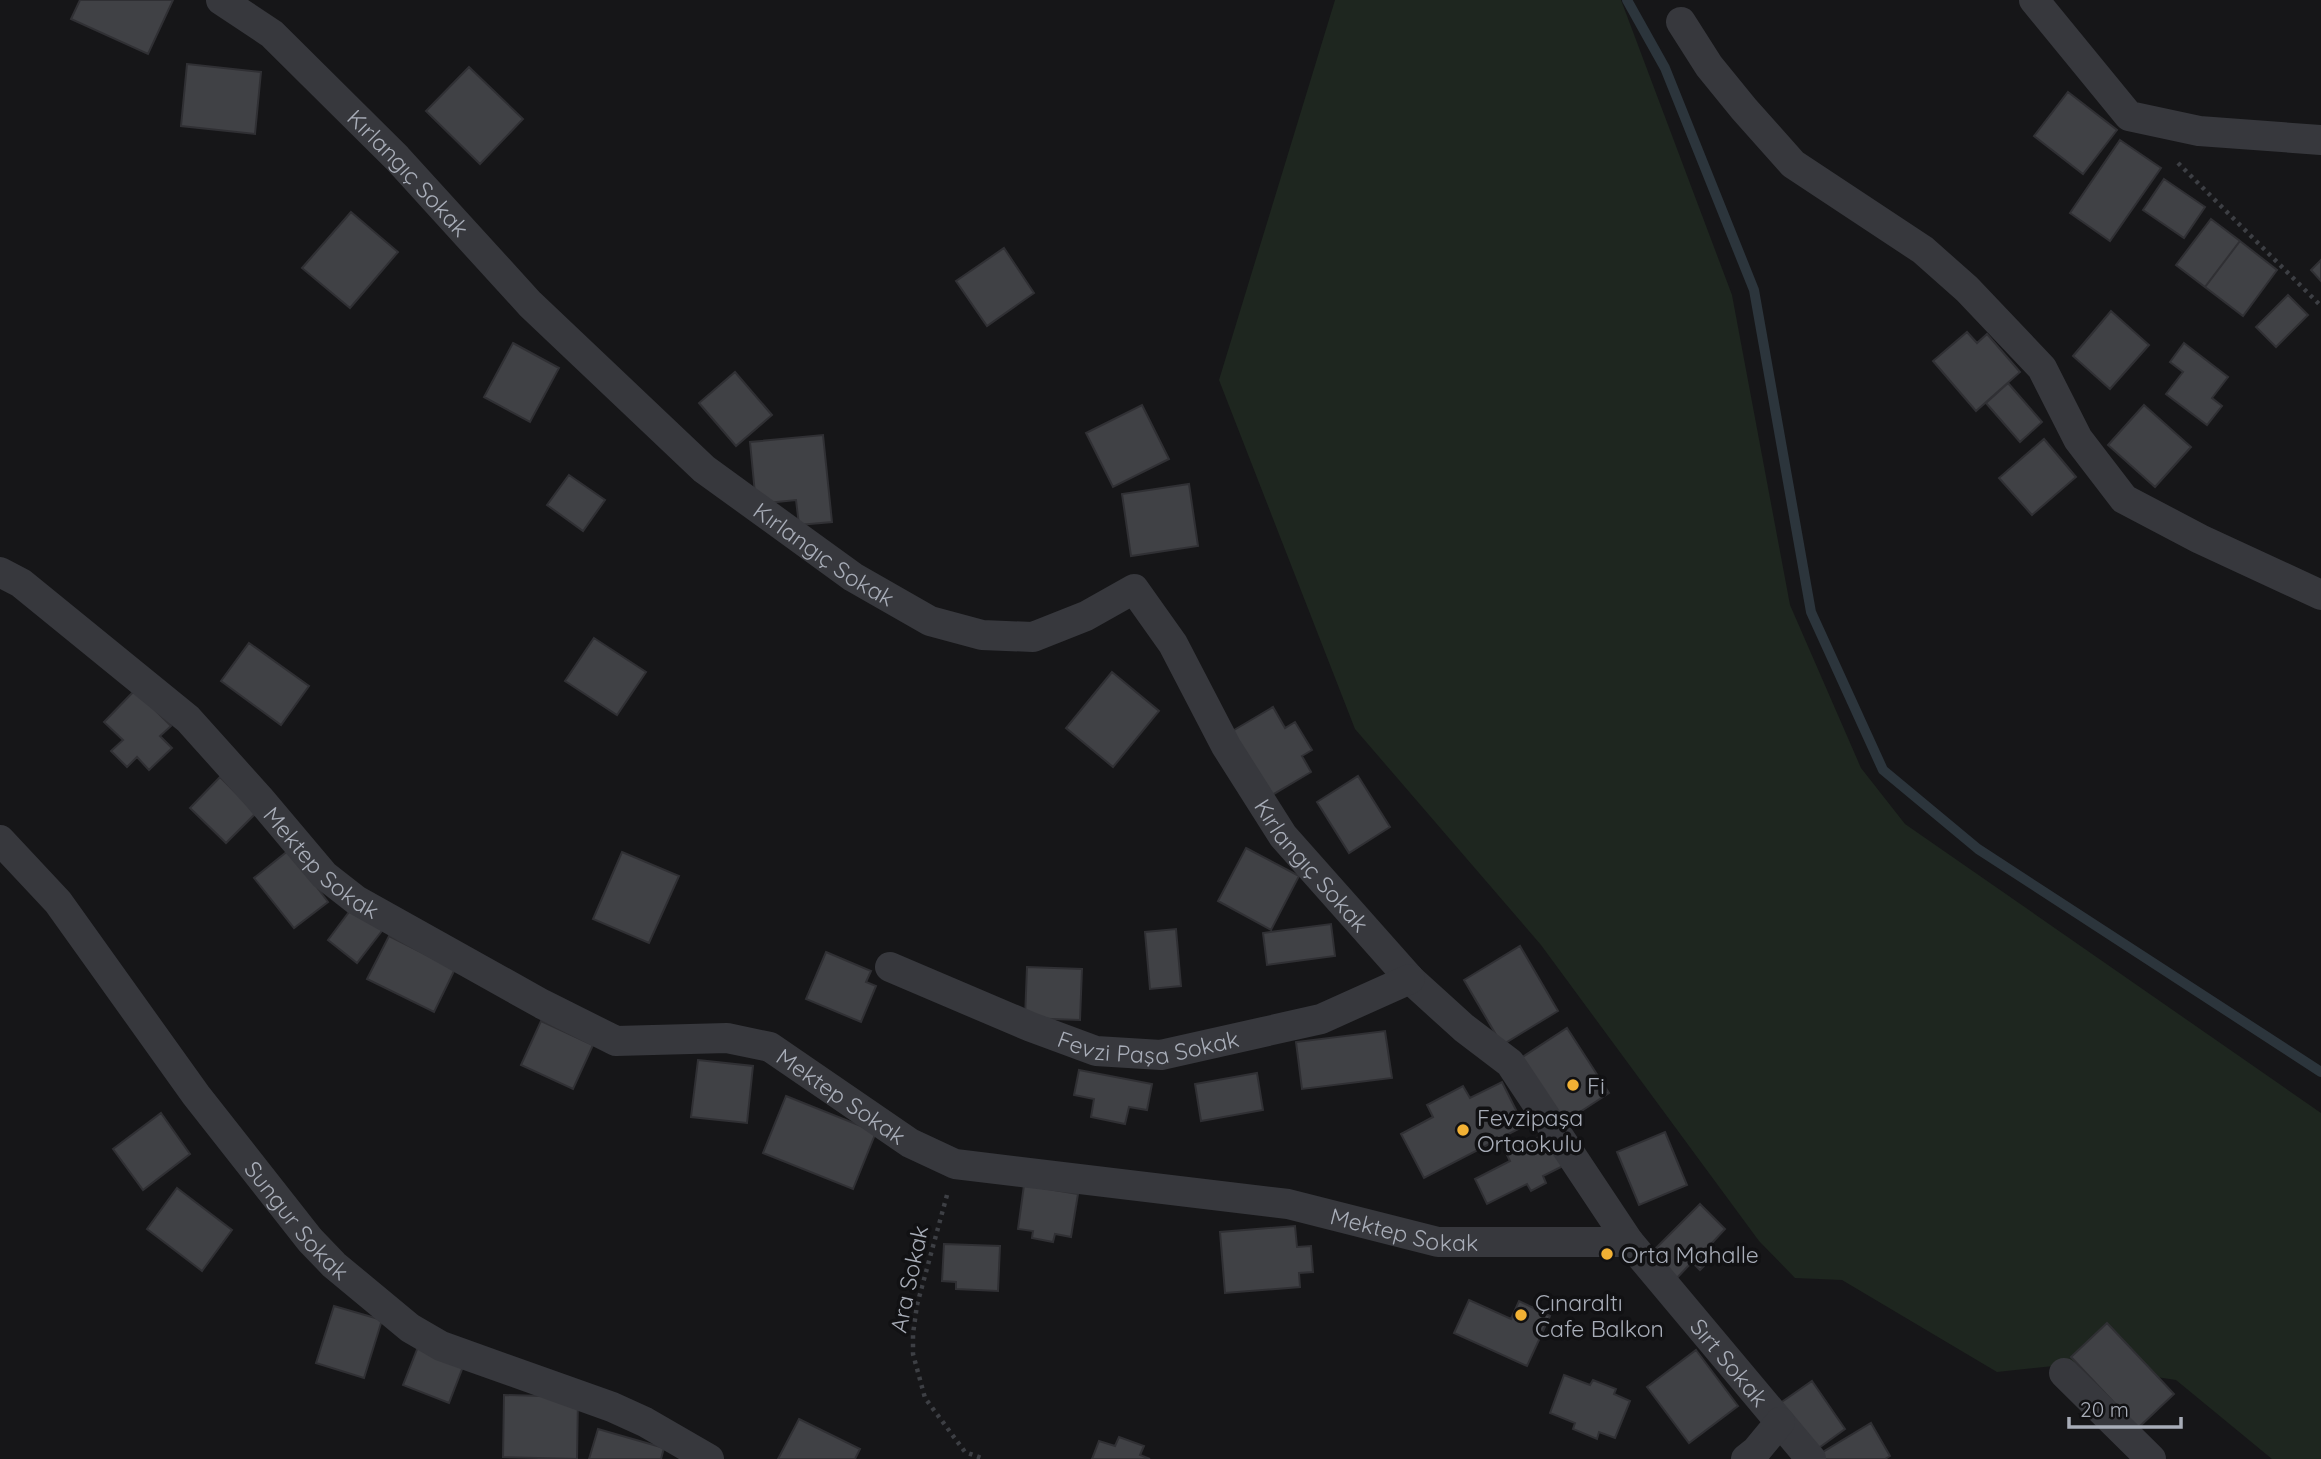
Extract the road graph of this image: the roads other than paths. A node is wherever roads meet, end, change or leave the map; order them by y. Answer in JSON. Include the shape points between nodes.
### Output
{"nodes":[{"id":1,"x":221,"y":0,"type":"edge"},
{"id":2,"x":2034,"y":0,"type":"edge"},
{"id":3,"x":1681,"y":22,"type":"dead end"},
{"id":4,"x":2321,"y":140,"type":"edge"},
{"id":5,"x":0,"y":572,"type":"edge"},
{"id":6,"x":2321,"y":595,"type":"edge"},
{"id":7,"x":0,"y":840,"type":"edge"},
{"id":8,"x":890,"y":967,"type":"dead end"},
{"id":9,"x":1410,"y":979,"type":"junction"},
{"id":10,"x":1629,"y":1242,"type":"junction"},
{"id":11,"x":2064,"y":1373,"type":"dead end"},
{"id":12,"x":1780,"y":1422,"type":"junction"},
{"id":13,"x":709,"y":1459,"type":"edge"},
{"id":14,"x":1746,"y":1459,"type":"edge"},
{"id":15,"x":1811,"y":1459,"type":"edge"},
{"id":16,"x":2151,"y":1459,"type":"edge"}],
"edges":[{"from":1,"to":9,"type":"street","name":"Kırlangıç Sokak","via":[[272,34],[397,158],[530,304],[704,469],[853,577],[930,621],[982,635],[1032,637],[1086,616],[1134,589],[1172,644],[1226,746],[1283,836]]},
{"from":2,"to":4,"type":"street","via":[[2129,116],[2199,131]]},
{"from":3,"to":6,"type":"street","via":[[1709,66],[1793,164],[1923,250],[2042,368],[2078,439],[2124,499]]},
{"from":5,"to":10,"type":"street","name":"Mektep Sokak","via":[[20,583],[188,719],[324,874],[356,900],[616,1041],[727,1038],[770,1047],[910,1143],[955,1164],[1288,1204],[1438,1242]]},
{"from":7,"to":13,"type":"street","name":"Sungur Sokak","via":[[58,902],[196,1095],[334,1265],[411,1328],[441,1346],[612,1407]]},
{"from":8,"to":9,"type":"street","name":"Fevzi Paşa Sokak","via":[[1096,1051],[1161,1055],[1321,1019]]},
{"from":9,"to":10,"type":"street","name":"Sırt Sokak","via":[[1510,1063]]},
{"from":10,"to":12,"type":"street","name":"Sırt Sokak"},
{"from":11,"to":16,"type":"street"},
{"from":12,"to":14,"type":"street"},
{"from":12,"to":15,"type":"street","name":"Sırt Sokak"}]}
